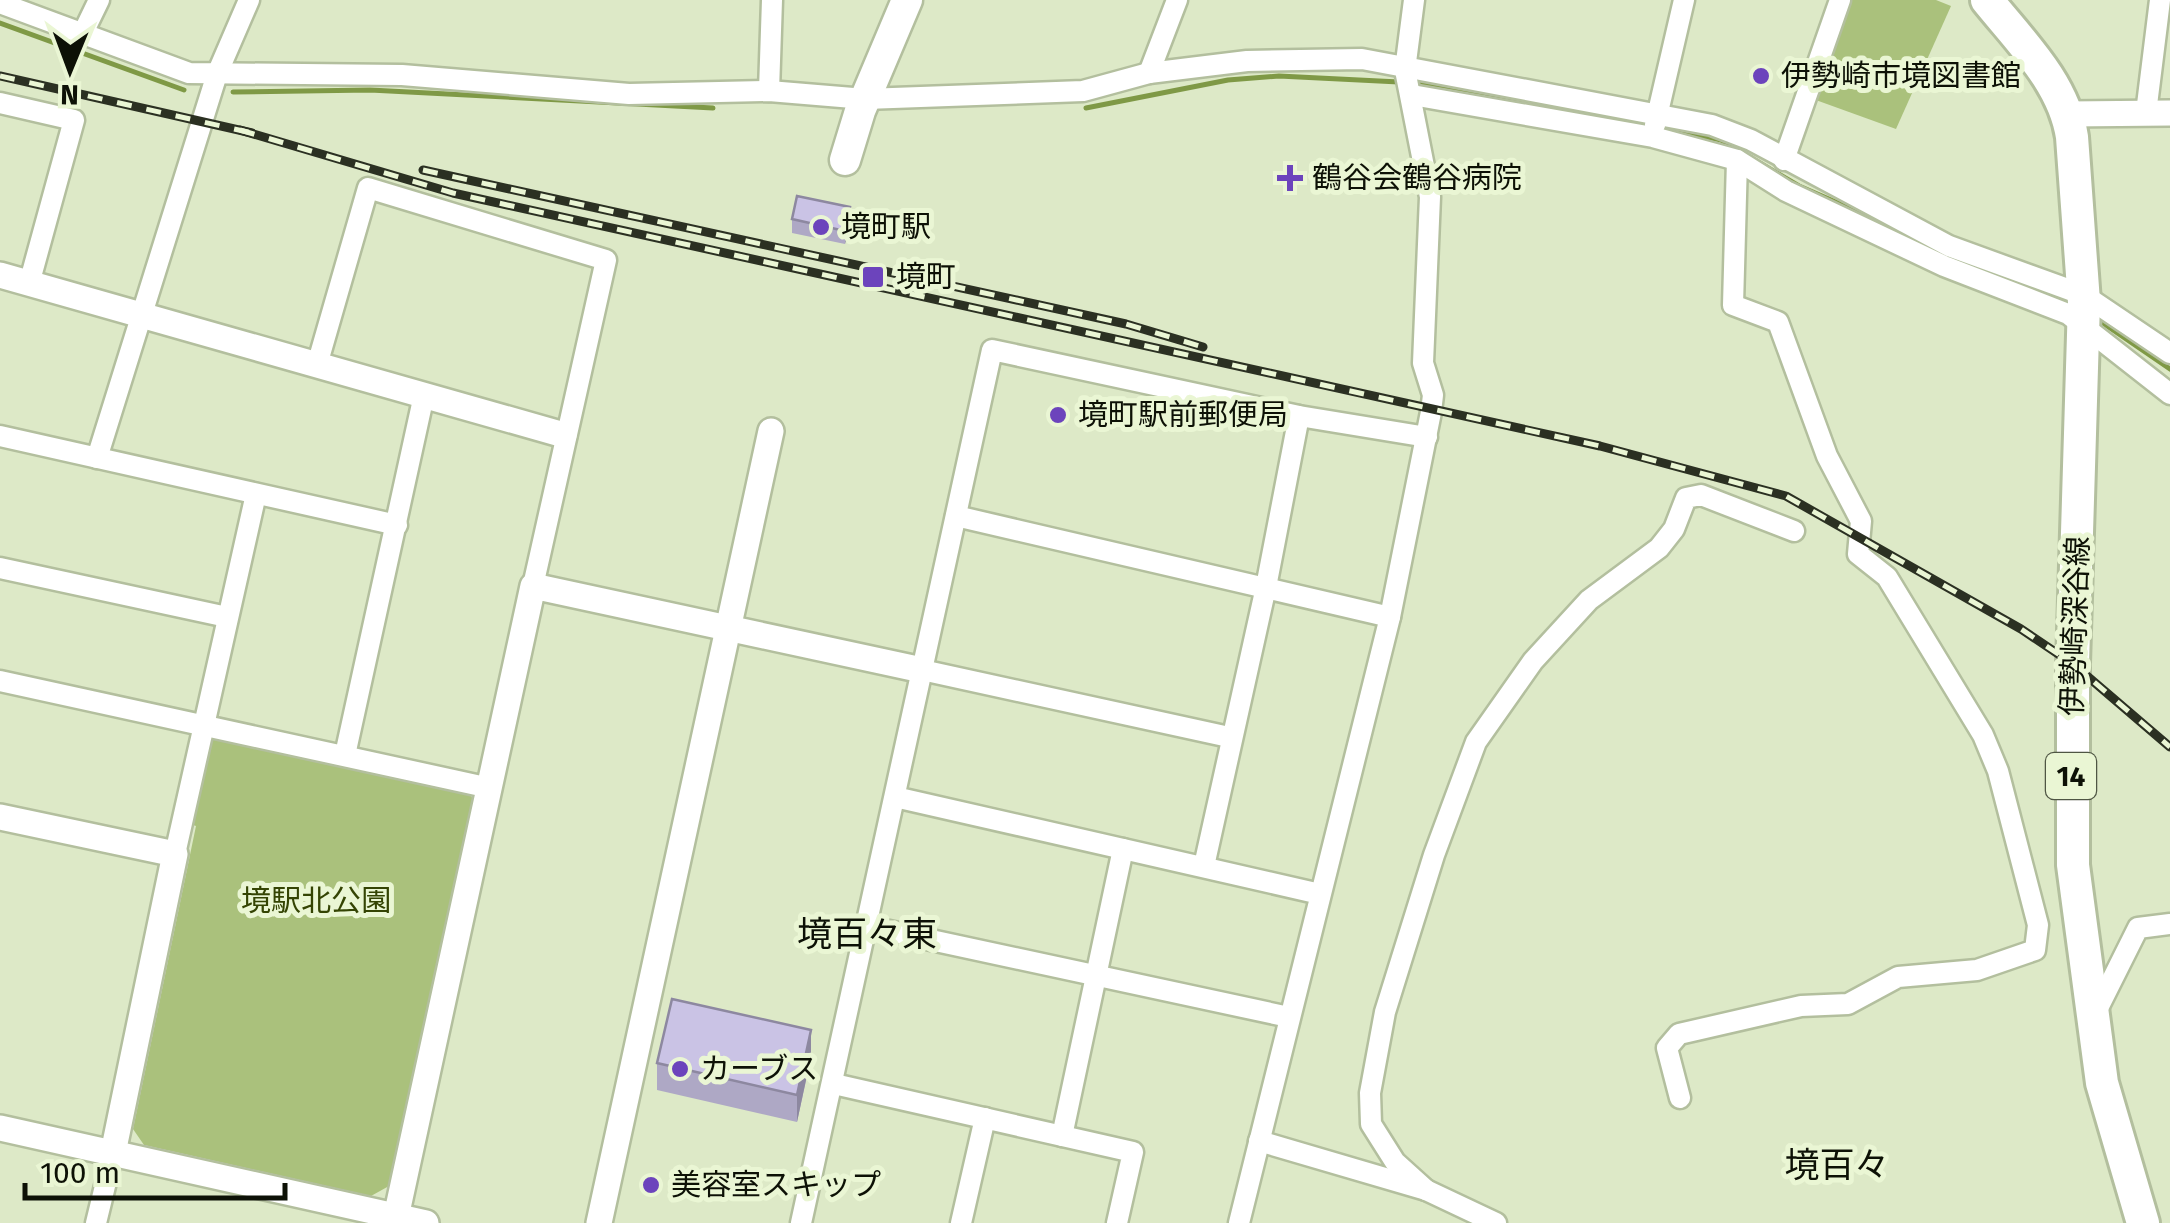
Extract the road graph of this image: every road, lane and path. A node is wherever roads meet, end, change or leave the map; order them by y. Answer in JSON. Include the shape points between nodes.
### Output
{"nodes":[{"id":1,"x":98,"y":0,"type":"edge"},
{"id":2,"x":249,"y":0,"type":"edge"},
{"id":3,"x":772,"y":0,"type":"edge"},
{"id":4,"x":907,"y":0,"type":"edge"},
{"id":5,"x":1176,"y":0,"type":"edge"},
{"id":6,"x":1414,"y":0,"type":"edge"},
{"id":7,"x":1684,"y":0,"type":"edge"},
{"id":8,"x":1987,"y":0,"type":"edge"},
{"id":9,"x":2160,"y":0,"type":"edge"},
{"id":10,"x":0,"y":3,"type":"edge"},
{"id":11,"x":1833,"y":3,"type":"edge"},
{"id":12,"x":83,"y":33,"type":"junction"},
{"id":13,"x":1406,"y":70,"type":"junction"},
{"id":14,"x":1149,"y":73,"type":"junction"},
{"id":15,"x":217,"y":74,"type":"junction"},
{"id":16,"x":770,"y":91,"type":"junction"},
{"id":17,"x":1412,"y":95,"type":"junction"},
{"id":18,"x":0,"y":103,"type":"edge"},
{"id":19,"x":861,"y":111,"type":"junction"},
{"id":20,"x":2158,"y":113,"type":"edge"},
{"id":21,"x":2068,"y":114,"type":"junction"},
{"id":22,"x":1656,"y":116,"type":"junction"},
{"id":23,"x":1653,"y":137,"type":"junction"},
{"id":24,"x":845,"y":160,"type":"dead end"},
{"id":25,"x":1737,"y":160,"type":"junction"},
{"id":26,"x":1784,"y":160,"type":"junction"},
{"id":27,"x":0,"y":276,"type":"edge"},
{"id":28,"x":29,"y":284,"type":"junction"},
{"id":29,"x":2084,"y":312,"type":"junction"},
{"id":30,"x":138,"y":318,"type":"junction"},
{"id":31,"x":2170,"y":353,"type":"edge"},
{"id":32,"x":316,"y":366,"type":"junction"},
{"id":33,"x":2170,"y":394,"type":"edge"},
{"id":34,"x":424,"y":396,"type":"junction"},
{"id":35,"x":1298,"y":416,"type":"junction"},
{"id":36,"x":770,"y":431,"type":"dead end"},
{"id":37,"x":564,"y":435,"type":"junction"},
{"id":38,"x":0,"y":436,"type":"edge"},
{"id":39,"x":1427,"y":437,"type":"junction"},
{"id":40,"x":97,"y":458,"type":"junction"},
{"id":41,"x":256,"y":494,"type":"junction"},
{"id":42,"x":956,"y":516,"type":"junction"},
{"id":43,"x":396,"y":526,"type":"junction"},
{"id":44,"x":1794,"y":531,"type":"dead end"},
{"id":45,"x":0,"y":568,"type":"edge"},
{"id":46,"x":534,"y":586,"type":"junction"},
{"id":47,"x":1266,"y":587,"type":"junction"},
{"id":48,"x":227,"y":617,"type":"junction"},
{"id":49,"x":1390,"y":617,"type":"junction"},
{"id":50,"x":728,"y":628,"type":"junction"},
{"id":51,"x":922,"y":670,"type":"junction"},
{"id":52,"x":0,"y":681,"type":"edge"},
{"id":53,"x":206,"y":725,"type":"junction"},
{"id":54,"x":1229,"y":737,"type":"junction"},
{"id":55,"x":345,"y":755,"type":"junction"},
{"id":56,"x":490,"y":788,"type":"junction"},
{"id":57,"x":895,"y":797,"type":"junction"},
{"id":58,"x":1,"y":823,"type":"edge"},
{"id":59,"x":1123,"y":849,"type":"junction"},
{"id":60,"x":175,"y":854,"type":"junction"},
{"id":61,"x":1204,"y":866,"type":"junction"},
{"id":62,"x":1320,"y":894,"type":"junction"},
{"id":63,"x":2170,"y":924,"type":"edge"},
{"id":64,"x":866,"y":926,"type":"junction"},
{"id":65,"x":1095,"y":976,"type":"junction"},
{"id":66,"x":1289,"y":1017,"type":"junction"},
{"id":67,"x":2092,"y":1018,"type":"junction"},
{"id":68,"x":834,"y":1084,"type":"junction"},
{"id":69,"x":1680,"y":1098,"type":"dead end"},
{"id":70,"x":984,"y":1118,"type":"junction"},
{"id":71,"x":0,"y":1128,"type":"edge"},
{"id":72,"x":1062,"y":1136,"type":"junction"},
{"id":73,"x":1259,"y":1141,"type":"junction"},
{"id":74,"x":113,"y":1153,"type":"junction"},
{"id":75,"x":1426,"y":1190,"type":"junction"},
{"id":76,"x":396,"y":1220,"type":"edge"},
{"id":77,"x":96,"y":1223,"type":"edge"},
{"id":78,"x":426,"y":1223,"type":"edge"},
{"id":79,"x":599,"y":1223,"type":"edge"},
{"id":80,"x":801,"y":1223,"type":"edge"},
{"id":81,"x":961,"y":1223,"type":"edge"},
{"id":82,"x":1118,"y":1223,"type":"edge"},
{"id":83,"x":1239,"y":1223,"type":"edge"},
{"id":84,"x":1496,"y":1223,"type":"edge"},
{"id":85,"x":2143,"y":1223,"type":"edge"}],
"edges":[{"from":1,"to":12,"type":"street"},
{"from":2,"to":15,"type":"street"},
{"from":3,"to":16,"type":"street"},
{"from":4,"to":19,"type":"main road"},
{"from":5,"to":14,"type":"street"},
{"from":6,"to":13,"type":"street"},
{"from":7,"to":22,"type":"street"},
{"from":8,"to":21,"type":"main road","name":"伊勢崎深谷線","number":"14","via":[[2042,68]]},
{"from":9,"to":20,"type":"street"},
{"from":10,"to":12,"type":"street"},
{"from":11,"to":26,"type":"street"},
{"from":12,"to":15,"type":"street","via":[[189,74]]},
{"from":13,"to":14,"type":"street","via":[[1362,58],[1247,61]]},
{"from":13,"to":17,"type":"street"},
{"from":13,"to":22,"type":"street"},
{"from":14,"to":19,"type":"street","via":[[1083,91]]},
{"from":15,"to":16,"type":"street","via":[[402,76],[629,94]]},
{"from":15,"to":30,"type":"street"},
{"from":16,"to":19,"type":"street"},
{"from":17,"to":23,"type":"street"},
{"from":17,"to":39,"type":"street","via":[[1430,197],[1423,363],[1433,394]]},
{"from":18,"to":28,"type":"street","via":[[74,120]]},
{"from":19,"to":24,"type":"main road"},
{"from":20,"to":21,"type":"street"},
{"from":21,"to":29,"type":"main road","name":"伊勢崎深谷線","number":"14"},
{"from":22,"to":23,"type":"street"},
{"from":22,"to":26,"type":"street","via":[[1712,125]]},
{"from":23,"to":25,"type":"street"},
{"from":25,"to":29,"type":"street","via":[[1786,192],[1944,266],[2068,314]]},
{"from":25,"to":69,"type":"street","via":[[1733,305],[1778,322],[1827,456],[1860,522],[1858,554],[1887,577],[1983,735],[2038,925],[2035,950],[1977,970],[1898,977],[1848,1004],[1801,1006],[1679,1034],[1667,1048]]},
{"from":26,"to":29,"type":"street"},
{"from":27,"to":28,"type":"street"},
{"from":28,"to":30,"type":"street"},
{"from":29,"to":31,"type":"street"},
{"from":29,"to":33,"type":"street"},
{"from":29,"to":67,"type":"main road","name":"伊勢崎深谷線","number":"14","via":[[2071,796]]},
{"from":30,"to":32,"type":"street"},
{"from":30,"to":40,"type":"street"},
{"from":32,"to":34,"type":"street"},
{"from":32,"to":37,"type":"street","via":[[368,188],[606,260]]},
{"from":34,"to":37,"type":"street"},
{"from":34,"to":43,"type":"street"},
{"from":35,"to":39,"type":"street"},
{"from":35,"to":42,"type":"street","via":[[992,350]]},
{"from":35,"to":47,"type":"street"},
{"from":36,"to":50,"type":"street"},
{"from":37,"to":46,"type":"street"},
{"from":38,"to":40,"type":"street"},
{"from":39,"to":49,"type":"street"},
{"from":40,"to":41,"type":"street"},
{"from":41,"to":43,"type":"street"},
{"from":41,"to":48,"type":"street"},
{"from":42,"to":47,"type":"street"},
{"from":42,"to":51,"type":"street"},
{"from":43,"to":55,"type":"street"},
{"from":44,"to":75,"type":"street","via":[[1701,495],[1686,498],[1659,548],[1589,600],[1533,661],[1476,742],[1419,900],[1372,1075],[1371,1124],[1395,1162]]},
{"from":45,"to":48,"type":"street"},
{"from":46,"to":50,"type":"street"},
{"from":46,"to":56,"type":"street"},
{"from":47,"to":49,"type":"street"},
{"from":47,"to":54,"type":"street"},
{"from":48,"to":53,"type":"street"},
{"from":49,"to":62,"type":"street"},
{"from":50,"to":51,"type":"street"},
{"from":50,"to":79,"type":"street"},
{"from":51,"to":54,"type":"street"},
{"from":51,"to":57,"type":"street"},
{"from":52,"to":53,"type":"street"},
{"from":53,"to":55,"type":"street"},
{"from":53,"to":60,"type":"street"},
{"from":54,"to":61,"type":"street"},
{"from":55,"to":56,"type":"street"},
{"from":56,"to":76,"type":"street"},
{"from":57,"to":59,"type":"street"},
{"from":57,"to":64,"type":"street"},
{"from":58,"to":60,"type":"street"},
{"from":59,"to":61,"type":"street"},
{"from":59,"to":65,"type":"street"},
{"from":60,"to":74,"type":"street"},
{"from":61,"to":62,"type":"street"},
{"from":62,"to":66,"type":"street"},
{"from":63,"to":67,"type":"street","via":[[2138,928]]},
{"from":64,"to":65,"type":"street"},
{"from":64,"to":68,"type":"street"},
{"from":65,"to":66,"type":"street"},
{"from":65,"to":72,"type":"street"},
{"from":66,"to":73,"type":"street"},
{"from":67,"to":85,"type":"main road","name":"伊勢崎深谷線","number":"14","via":[[2112,1123]]},
{"from":68,"to":70,"type":"street"},
{"from":68,"to":80,"type":"street"},
{"from":70,"to":72,"type":"street"},
{"from":70,"to":81,"type":"street"},
{"from":71,"to":74,"type":"street"},
{"from":72,"to":82,"type":"street","via":[[1133,1152]]},
{"from":73,"to":75,"type":"street"},
{"from":73,"to":83,"type":"street"},
{"from":74,"to":76,"type":"street"},
{"from":74,"to":77,"type":"street"},
{"from":75,"to":84,"type":"street"},
{"from":76,"to":78,"type":"street"}]}
